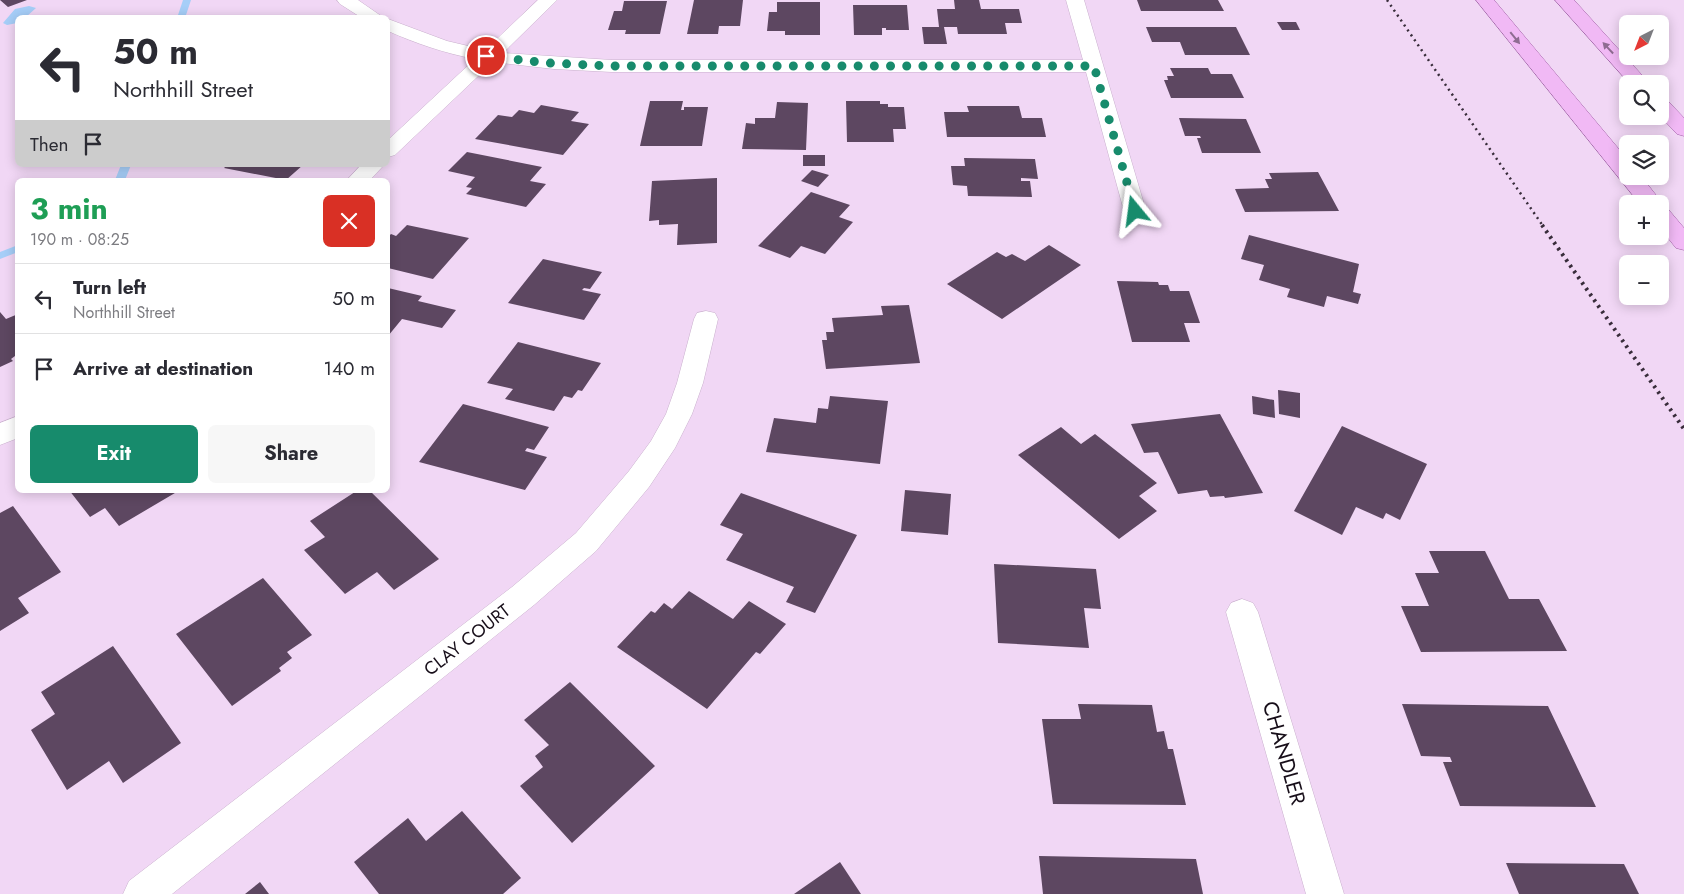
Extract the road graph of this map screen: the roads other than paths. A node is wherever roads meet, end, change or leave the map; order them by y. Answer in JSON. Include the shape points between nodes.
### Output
{"nodes":[{"id":1,"x":346,"y":0,"type":"edge"},
{"id":2,"x":548,"y":0,"type":"edge"},
{"id":3,"x":1075,"y":0,"type":"edge"},
{"id":4,"x":1485,"y":0,"type":"edge"},
{"id":5,"x":1564,"y":0,"type":"edge"},
{"id":6,"x":370,"y":15,"type":"edge"},
{"id":7,"x":390,"y":25,"type":"edge"},
{"id":8,"x":486,"y":56,"type":"junction"},
{"id":9,"x":1094,"y":66,"type":"junction"},
{"id":10,"x":1633,"y":75,"type":"edge"},
{"id":11,"x":1669,"y":114,"type":"edge"},
{"id":12,"x":1684,"y":130,"type":"edge"},
{"id":13,"x":390,"y":149,"type":"edge"},
{"id":14,"x":1619,"y":164,"type":"edge"},
{"id":15,"x":371,"y":167,"type":"edge"},
{"id":16,"x":360,"y":178,"type":"edge"},
{"id":17,"x":1636,"y":185,"type":"edge"},
{"id":18,"x":1645,"y":195,"type":"edge"},
{"id":19,"x":1135,"y":211,"type":"dead end"},
{"id":20,"x":1669,"y":225,"type":"edge"},
{"id":21,"x":1684,"y":243,"type":"edge"},
{"id":22,"x":706,"y":319,"type":"dead end"},
{"id":23,"x":15,"y":428,"type":"edge"},
{"id":24,"x":0,"y":435,"type":"edge"},
{"id":25,"x":1242,"y":612,"type":"dead end"},
{"id":26,"x":142,"y":894,"type":"edge"},
{"id":27,"x":1325,"y":894,"type":"edge"}],
"edges":[{"from":1,"to":6,"type":"street"},
{"from":2,"to":8,"type":"street"},
{"from":3,"to":9,"type":"street"},
{"from":4,"to":14,"type":"main road","one_way":true},
{"from":10,"to":5,"type":"main road","one_way":true},
{"from":7,"to":8,"type":"street","via":[[441,45]]},
{"from":8,"to":9,"type":"street","via":[[612,66]]},
{"from":8,"to":13,"type":"street"},
{"from":9,"to":19,"type":"street"},
{"from":11,"to":12,"type":"main road"},
{"from":15,"to":16,"type":"street"},
{"from":17,"to":18,"type":"main road"},
{"from":20,"to":21,"type":"main road"},
{"from":22,"to":26,"type":"street","name":"CLAY COURT","via":[[679,414],[661,448],[639,480],[586,542],[523,596]]},
{"from":23,"to":24,"type":"street"},
{"from":25,"to":27,"type":"street","name":"CHANDLER"}]}
